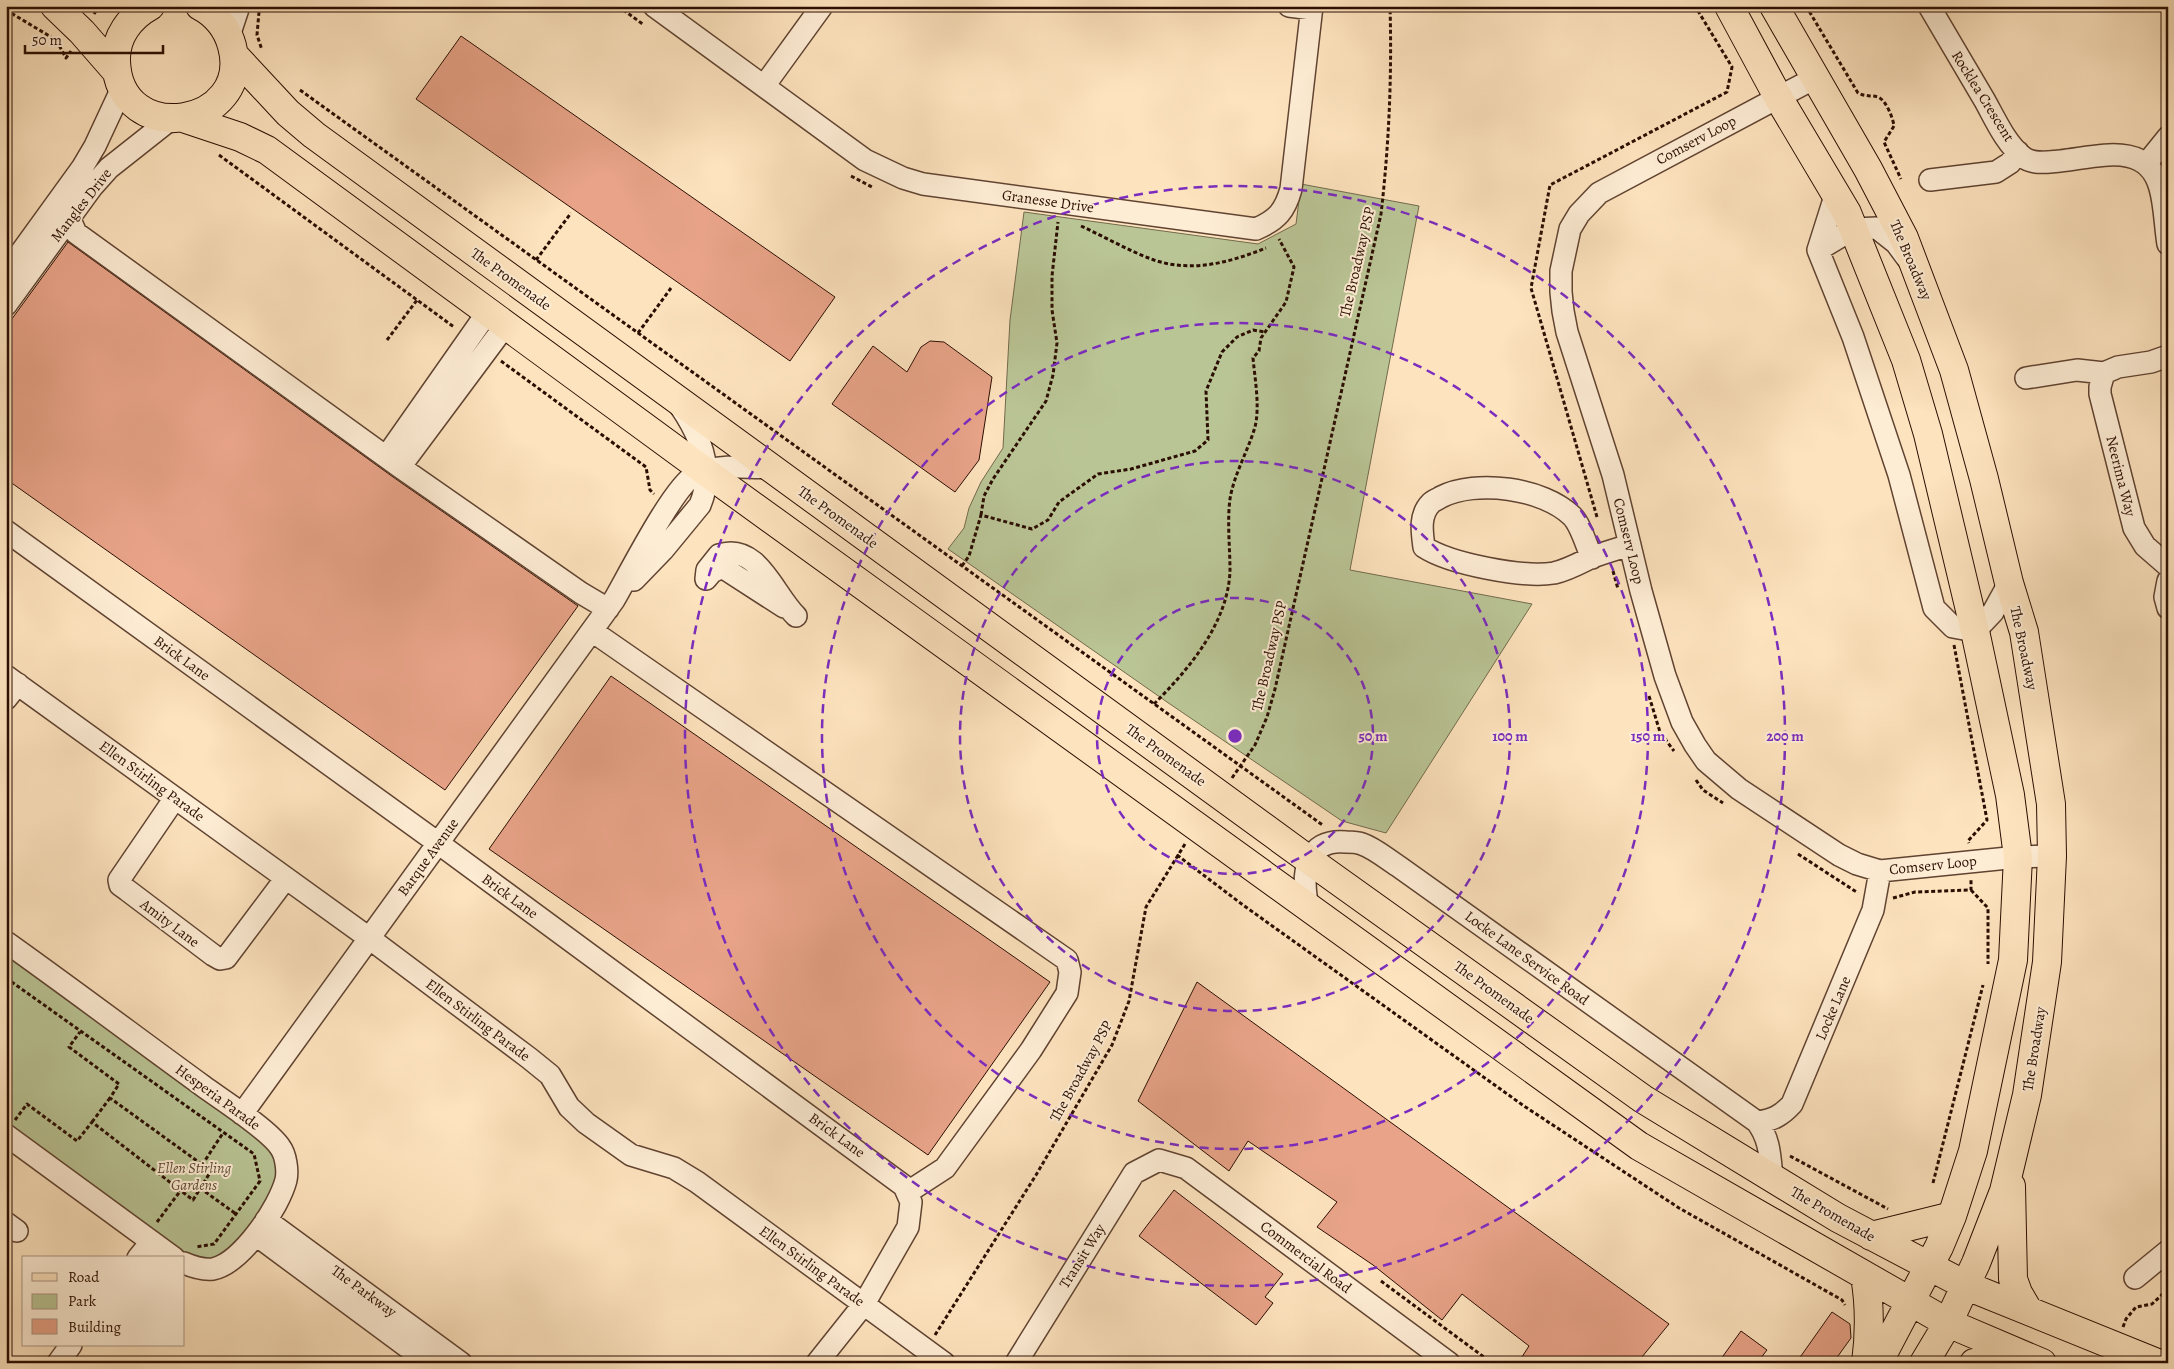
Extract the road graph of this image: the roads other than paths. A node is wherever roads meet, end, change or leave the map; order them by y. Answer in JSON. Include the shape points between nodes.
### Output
{"nodes":[{"id":1,"x":55,"y":6,"type":"edge"},
{"id":2,"x":150,"y":6,"type":"edge"},
{"id":3,"x":200,"y":6,"type":"edge"},
{"id":4,"x":238,"y":6,"type":"edge"},
{"id":5,"x":654,"y":6,"type":"edge"},
{"id":6,"x":822,"y":6,"type":"edge"},
{"id":7,"x":1289,"y":6,"type":"edge"},
{"id":8,"x":1729,"y":6,"type":"edge"},
{"id":9,"x":1774,"y":6,"type":"edge"},
{"id":10,"x":1929,"y":6,"type":"edge"},
{"id":11,"x":1312,"y":8,"type":"edge"},
{"id":12,"x":232,"y":45,"type":"junction"},
{"id":13,"x":1815,"y":78,"type":"junction"},
{"id":14,"x":119,"y":79,"type":"junction"},
{"id":15,"x":764,"y":86,"type":"junction"},
{"id":16,"x":1778,"y":97,"type":"junction"},
{"id":17,"x":179,"y":119,"type":"junction"},
{"id":18,"x":2168,"y":137,"type":"edge"},
{"id":19,"x":2018,"y":152,"type":"junction"},
{"id":20,"x":2148,"y":163,"type":"junction"},
{"id":21,"x":1930,"y":180,"type":"dead end"},
{"id":22,"x":67,"y":190,"type":"junction"},
{"id":23,"x":1836,"y":194,"type":"junction"},
{"id":24,"x":69,"y":219,"type":"junction"},
{"id":25,"x":1853,"y":229,"type":"junction"},
{"id":26,"x":2168,"y":244,"type":"edge"},
{"id":27,"x":1818,"y":250,"type":"junction"},
{"id":28,"x":1915,"y":268,"type":"junction"},
{"id":29,"x":6,"y":273,"type":"edge"},
{"id":30,"x":6,"y":305,"type":"edge"},
{"id":31,"x":496,"y":319,"type":"junction"},
{"id":32,"x":2168,"y":356,"type":"edge"},
{"id":33,"x":2104,"y":373,"type":"junction"},
{"id":34,"x":2026,"y":378,"type":"dead end"},
{"id":35,"x":674,"y":397,"type":"junction"},
{"id":36,"x":393,"y":462,"type":"junction"},
{"id":37,"x":770,"y":468,"type":"junction"},
{"id":38,"x":706,"y":472,"type":"junction"},
{"id":39,"x":6,"y":531,"type":"edge"},
{"id":40,"x":1630,"y":545,"type":"junction"},
{"id":41,"x":1600,"y":555,"type":"junction"},
{"id":42,"x":2168,"y":566,"type":"edge"},
{"id":43,"x":2168,"y":581,"type":"edge"},
{"id":44,"x":2009,"y":583,"type":"junction"},
{"id":45,"x":611,"y":604,"type":"junction"},
{"id":46,"x":2168,"y":608,"type":"edge"},
{"id":47,"x":1966,"y":629,"type":"junction"},
{"id":48,"x":592,"y":631,"type":"junction"},
{"id":49,"x":10,"y":686,"type":"edge"},
{"id":50,"x":175,"y":798,"type":"junction"},
{"id":51,"x":438,"y":843,"type":"junction"},
{"id":52,"x":2052,"y":856,"type":"junction"},
{"id":53,"x":2018,"y":857,"type":"junction"},
{"id":54,"x":1309,"y":860,"type":"junction"},
{"id":55,"x":1880,"y":871,"type":"junction"},
{"id":56,"x":286,"y":878,"type":"junction"},
{"id":57,"x":1308,"y":907,"type":"junction"},
{"id":58,"x":369,"y":938,"type":"junction"},
{"id":59,"x":6,"y":942,"type":"edge"},
{"id":60,"x":242,"y":1114,"type":"junction"},
{"id":61,"x":1757,"y":1122,"type":"junction"},
{"id":62,"x":11,"y":1128,"type":"edge"},
{"id":63,"x":1159,"y":1160,"type":"joint"},
{"id":64,"x":2010,"y":1167,"type":"junction"},
{"id":65,"x":1772,"y":1178,"type":"junction"},
{"id":66,"x":908,"y":1192,"type":"junction"},
{"id":67,"x":1952,"y":1216,"type":"junction"},
{"id":68,"x":261,"y":1227,"type":"junction"},
{"id":69,"x":1872,"y":1236,"type":"junction"},
{"id":70,"x":150,"y":1243,"type":"edge"},
{"id":71,"x":2168,"y":1251,"type":"edge"},
{"id":72,"x":182,"y":1256,"type":"edge"},
{"id":73,"x":185,"y":1258,"type":"edge"},
{"id":74,"x":1930,"y":1266,"type":"junction"},
{"id":75,"x":1865,"y":1276,"type":"junction"},
{"id":76,"x":2135,"y":1278,"type":"dead end"},
{"id":77,"x":1967,"y":1286,"type":"junction"},
{"id":78,"x":1911,"y":1302,"type":"junction"},
{"id":79,"x":864,"y":1304,"type":"junction"},
{"id":80,"x":2028,"y":1310,"type":"junction"},
{"id":81,"x":1948,"y":1323,"type":"junction"},
{"id":82,"x":70,"y":1346,"type":"edge"},
{"id":83,"x":2037,"y":1361,"type":"edge"},
{"id":84,"x":58,"y":1363,"type":"edge"},
{"id":85,"x":429,"y":1363,"type":"edge"},
{"id":86,"x":461,"y":1363,"type":"edge"},
{"id":87,"x":817,"y":1363,"type":"edge"},
{"id":88,"x":944,"y":1363,"type":"edge"},
{"id":89,"x":1016,"y":1363,"type":"edge"},
{"id":90,"x":1449,"y":1363,"type":"edge"},
{"id":91,"x":1866,"y":1363,"type":"edge"},
{"id":92,"x":1878,"y":1363,"type":"edge"},
{"id":93,"x":1924,"y":1363,"type":"edge"},
{"id":94,"x":1974,"y":1363,"type":"edge"},
{"id":95,"x":2157,"y":1363,"type":"edge"}],
"edges":[{"from":1,"to":14,"type":"main road","via":[[82,32]]},
{"from":2,"to":14,"type":"main road","via":[[133,18],[122,33],[116,52]]},
{"from":3,"to":12,"type":"main road","name":"The Promenade","via":[[222,24]]},
{"from":4,"to":12,"type":"street"},
{"from":5,"to":15,"type":"street","name":"Granesse Drive"},
{"from":6,"to":15,"type":"street"},
{"from":7,"to":11,"type":"street"},
{"from":8,"to":16,"type":"main road"},
{"from":9,"to":13,"type":"main road","name":"The Broadway"},
{"from":10,"to":19,"type":"street","name":"Rocklea Crescent"},
{"from":11,"to":15,"type":"street","name":"Granesse Drive","via":[[1291,190],[1280,215],[1256,229],[923,184],[865,160]]},
{"from":12,"to":17,"type":"main road","via":[[233,72],[217,102],[203,112]]},
{"from":12,"to":35,"type":"main road","name":"The Promenade","via":[[288,113],[314,136]]},
{"from":13,"to":16,"type":"street","name":"Comserv Loop"},
{"from":13,"to":28,"type":"main road","name":"The Broadway","via":[[1904,238]]},
{"from":14,"to":17,"type":"main road","via":[[131,100],[143,110],[156,117]]},
{"from":14,"to":22,"type":"street","name":"Mangles Drive","via":[[95,146]]},
{"from":16,"to":23,"type":"main road"},
{"from":16,"to":40,"type":"street","name":"Comserv Loop","via":[[1599,193],[1570,229],[1561,272],[1563,311],[1613,475]]},
{"from":17,"to":24,"type":"street","name":"Mangles Drive","via":[[109,168]]},
{"from":17,"to":31,"type":"main road","via":[[240,137],[267,150]]},
{"from":18,"to":20,"type":"street"},
{"from":19,"to":20,"type":"street","name":"Rocklea Crescent","via":[[2039,162],[2110,156],[2134,157]]},
{"from":19,"to":21,"type":"street","via":[[2010,164],[1996,172]]},
{"from":20,"to":26,"type":"street","via":[[2161,190]]},
{"from":22,"to":24,"type":"street","via":[[64,206]]},
{"from":22,"to":29,"type":"street","name":"Mangles Drive"},
{"from":23,"to":25,"type":"main road"},
{"from":23,"to":27,"type":"street"},
{"from":24,"to":30,"type":"street","name":"Mangles Drive"},
{"from":24,"to":36,"type":"street","via":[[76,234]]},
{"from":25,"to":27,"type":"street"},
{"from":25,"to":28,"type":"street","via":[[1877,228],[1896,243]]},
{"from":25,"to":47,"type":"main road","via":[[1906,360],[1926,425]]},
{"from":27,"to":47,"type":"street","via":[[1853,337],[1899,475],[1934,608],[1953,627]]},
{"from":28,"to":44,"type":"main road","name":"The Broadway","via":[[1954,370]]},
{"from":31,"to":36,"type":"street","via":[[470,338]]},
{"from":31,"to":36,"type":"street","via":[[487,350]]},
{"from":31,"to":38,"type":"main road"},
{"from":32,"to":33,"type":"street"},
{"from":33,"to":34,"type":"street","via":[[2077,370]]},
{"from":33,"to":42,"type":"street","name":"Neerima Way","via":[[2100,394],[2134,528],[2145,546]]},
{"from":35,"to":37,"type":"main road","name":"The Promenade"},
{"from":35,"to":38,"type":"street","name":"Barque Avenue","via":[[702,446]]},
{"from":36,"to":45,"type":"street","via":[[574,588]]},
{"from":37,"to":38,"type":"street","name":"Barque Avenue","via":[[743,466]]},
{"from":37,"to":54,"type":"main road","name":"The Promenade"},
{"from":38,"to":45,"type":"street","name":"Barque Avenue","via":[[694,475],[683,485]]},
{"from":38,"to":45,"type":"street","name":"Barque Avenue","via":[[700,505],[663,550]]},
{"from":38,"to":57,"type":"main road"},
{"from":39,"to":51,"type":"street","name":"Brick Lane"},
{"from":40,"to":41,"type":"street"},
{"from":40,"to":55,"type":"street","name":"Comserv Loop","via":[[1673,698],[1682,722],[1706,761],[1739,789],[1839,855]]},
{"from":41,"to":41,"type":"street","via":[[1556,572],[1535,575],[1463,563],[1434,554],[1424,547],[1421,522],[1431,503],[1454,490],[1489,487],[1527,493],[1554,502],[1573,517]]},
{"from":43,"to":46,"type":"street","via":[[2165,597]]},
{"from":44,"to":47,"type":"street","via":[[1993,612]]},
{"from":44,"to":52,"type":"main road","name":"The Broadway","via":[[2024,632],[2051,804]]},
{"from":45,"to":48,"type":"street","name":"Barque Avenue"},
{"from":47,"to":53,"type":"main road","via":[[2010,795]]},
{"from":48,"to":51,"type":"street","name":"Barque Avenue"},
{"from":48,"to":66,"type":"street","via":[[1067,960],[1070,972],[1067,994],[1031,1050],[945,1168]]},
{"from":49,"to":50,"type":"street","name":"Ellen Stirling Parade"},
{"from":50,"to":56,"type":"street","name":"Ellen Stirling Parade"},
{"from":50,"to":56,"type":"street","name":"Amity Lane","via":[[119,880],[120,885],[213,955],[226,958]]},
{"from":51,"to":58,"type":"street","name":"Barque Avenue"},
{"from":51,"to":66,"type":"street","name":"Brick Lane","via":[[897,1179]]},
{"from":52,"to":53,"type":"street","name":"Comserv Loop"},
{"from":52,"to":64,"type":"main road","name":"The Broadway","via":[[2047,962],[2027,1095]]},
{"from":53,"to":55,"type":"street","name":"Comserv Loop"},
{"from":53,"to":67,"type":"main road","via":[[2013,960],[1973,1151]]},
{"from":54,"to":57,"type":"street","via":[[1304,890]]},
{"from":54,"to":61,"type":"street","name":"Locke Lane Service Road","via":[[1318,848],[1336,841],[1361,843],[1398,866]]},
{"from":54,"to":65,"type":"main road","name":"The Promenade","via":[[1643,1099]]},
{"from":55,"to":61,"type":"street","name":"Locke Lane","via":[[1873,910],[1792,1104],[1773,1120]]},
{"from":56,"to":58,"type":"street","name":"Ellen Stirling Parade"},
{"from":57,"to":75,"type":"main road","via":[[1639,1146]]},
{"from":58,"to":60,"type":"street","name":"Barque Avenue"},
{"from":58,"to":79,"type":"street","name":"Ellen Stirling Parade","via":[[550,1074],[569,1107],[586,1123],[631,1155],[674,1168],[697,1182]]},
{"from":59,"to":60,"type":"street","name":"Hesperia Parade"},
{"from":60,"to":68,"type":"street","name":"Hesperia Parade","via":[[280,1147],[286,1162],[286,1179]]},
{"from":61,"to":65,"type":"street","name":"Locke Lane Service Road","via":[[1769,1145]]},
{"from":62,"to":70,"type":"street","name":"Hesperia Parade"},
{"from":63,"to":89,"type":"street","name":"Transit Way","via":[[1134,1173]]},
{"from":63,"to":90,"type":"street","name":"Commercial Road","via":[[1186,1168]]},
{"from":64,"to":77,"type":"main road","name":"The Broadway","via":[[2004,1191]]},
{"from":64,"to":80,"type":"main road","via":[[2014,1279],[2018,1294]]},
{"from":65,"to":69,"type":"main road","name":"The Promenade"},
{"from":66,"to":79,"type":"street","via":[[911,1210],[908,1227]]},
{"from":67,"to":69,"type":"main road"},
{"from":67,"to":74,"type":"main road"},
{"from":68,"to":73,"type":"street","name":"Hesperia Parade","via":[[228,1261],[215,1268],[204,1269]]},
{"from":68,"to":85,"type":"street","name":"The Parkway"},
{"from":68,"to":86,"type":"street","name":"The Parkway"},
{"from":69,"to":74,"type":"main road","name":"The Promenade"},
{"from":70,"to":72,"type":"street","name":"Hesperia Parade"},
{"from":71,"to":76,"type":"street"},
{"from":74,"to":77,"type":"main road","name":"The Promenade"},
{"from":74,"to":78,"type":"main road"},
{"from":75,"to":78,"type":"main road"},
{"from":75,"to":91,"type":"main road","via":[[1870,1338]]},
{"from":77,"to":80,"type":"main road","name":"The Promenade"},
{"from":77,"to":81,"type":"main road","name":"The Broadway"},
{"from":78,"to":81,"type":"main road"},
{"from":78,"to":92,"type":"main road"},
{"from":79,"to":87,"type":"street"},
{"from":79,"to":88,"type":"street","name":"Ellen Stirling Parade"},
{"from":80,"to":95,"type":"main road","name":"The Promenade"},
{"from":81,"to":83,"type":"main road"},
{"from":81,"to":93,"type":"main road","name":"The Broadway"},
{"from":82,"to":84,"type":"street"},
{"from":83,"to":94,"type":"main road"}]}
